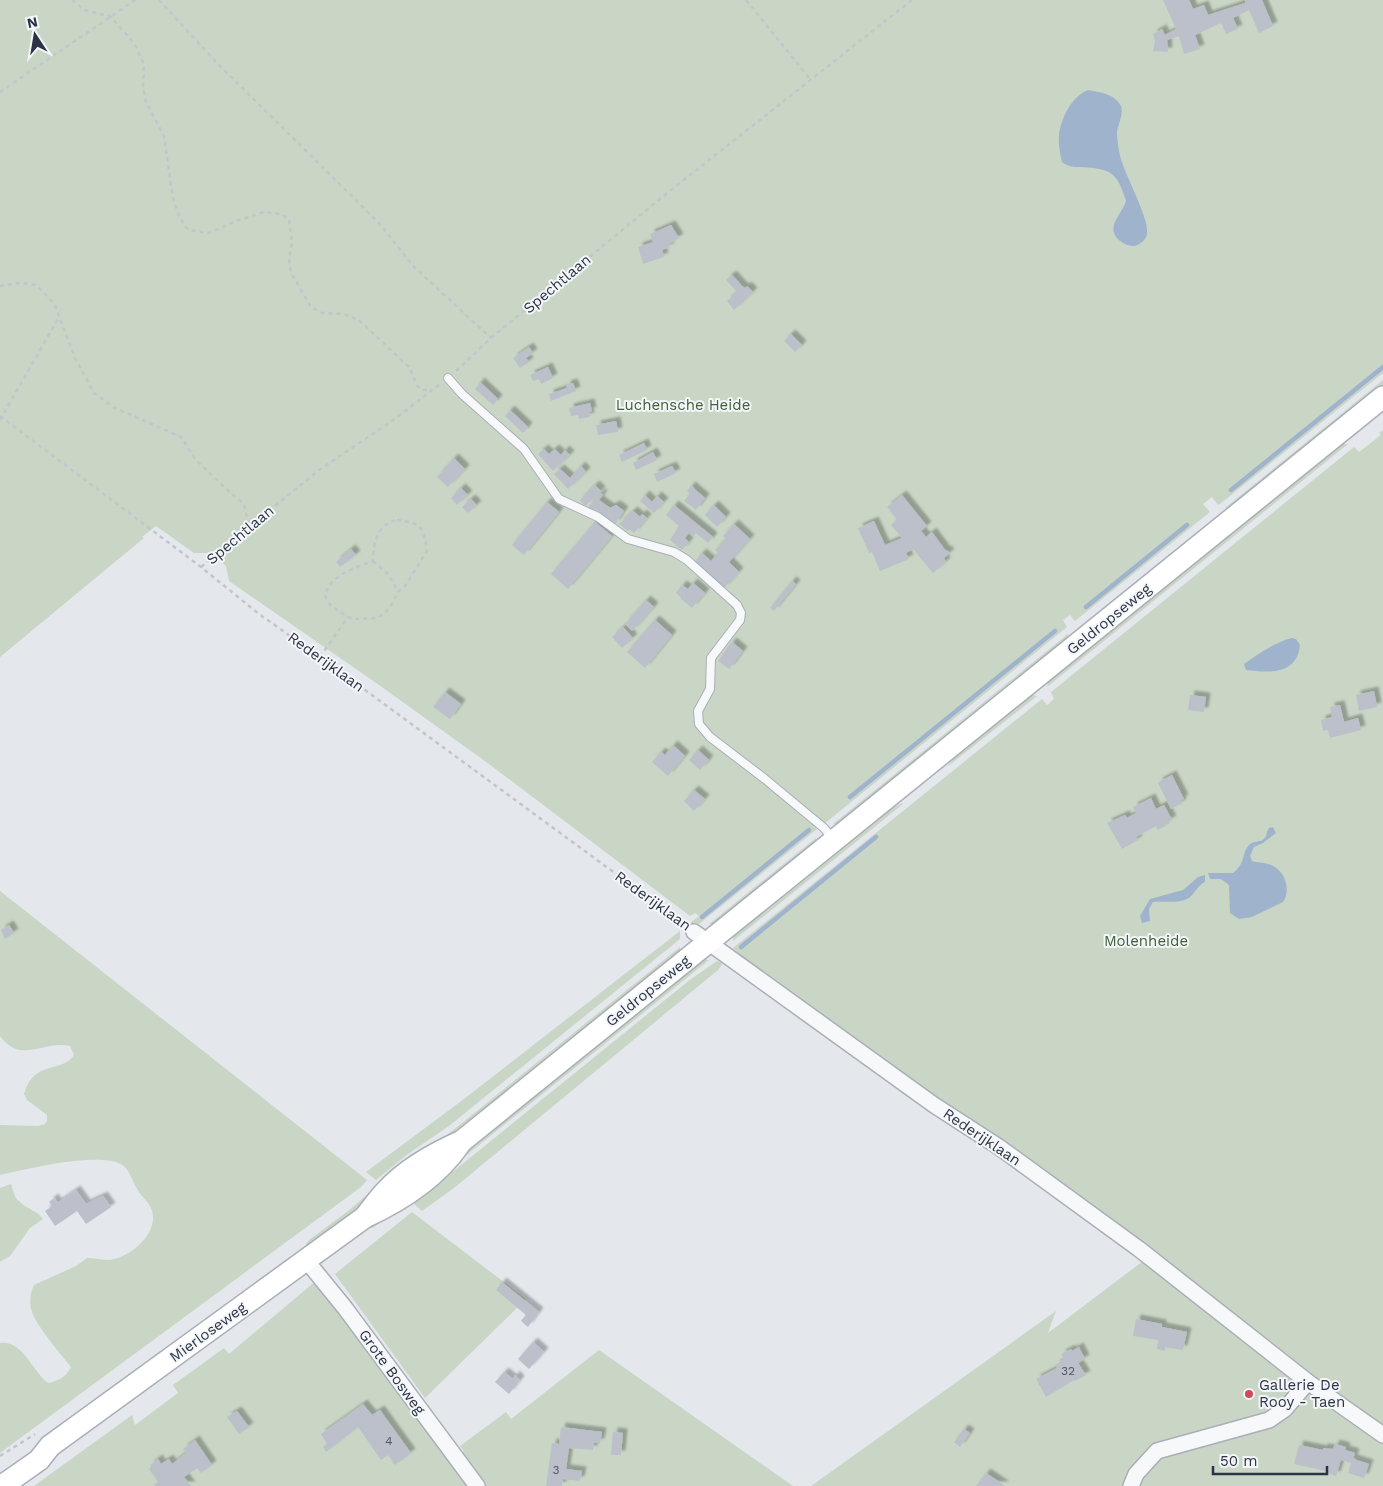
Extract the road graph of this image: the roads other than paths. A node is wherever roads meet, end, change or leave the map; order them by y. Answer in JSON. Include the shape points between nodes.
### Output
{"nodes":[{"id":1,"x":448,"y":378,"type":"road end"},
{"id":2,"x":1383,"y":397,"type":"edge"},
{"id":3,"x":835,"y":840,"type":"junction"},
{"id":4,"x":702,"y":937,"type":"junction"},
{"id":5,"x":393,"y":1194,"type":"joint"},
{"id":6,"x":306,"y":1260,"type":"junction"},
{"id":7,"x":1308,"y":1382,"type":"junction"},
{"id":8,"x":1383,"y":1435,"type":"edge"},
{"id":9,"x":50,"y":1446,"type":"junction"},
{"id":10,"x":0,"y":1472,"type":"edge"},
{"id":11,"x":2,"y":1486,"type":"edge"},
{"id":12,"x":476,"y":1486,"type":"edge"},
{"id":13,"x":1131,"y":1486,"type":"edge"}],
"edges":[{"from":1,"to":3,"type":"lane","via":[[524,449],[559,499],[598,517],[628,539],[674,552],[737,605],[740,620],[711,658],[710,690],[698,711],[699,724],[710,737]]},
{"from":2,"to":3,"type":"main road","name":"Geldropseweg"},
{"from":3,"to":4,"type":"main road","name":"Geldropseweg"},
{"from":4,"to":5,"type":"main road","name":"Geldropseweg","via":[[462,1141],[440,1169]]},
{"from":4,"to":7,"type":"street","name":"Rederijklaan","via":[[1139,1249]]},
{"from":5,"to":6,"type":"main road","name":"Mierloseweg"},
{"from":6,"to":9,"type":"main road","name":"Mierloseweg"},
{"from":6,"to":12,"type":"street","name":"Grote Bosweg"},
{"from":7,"to":8,"type":"street","name":"Rederijklaan"},
{"from":7,"to":13,"type":"street","via":[[1285,1409],[1269,1420],[1157,1452],[1136,1474]]},
{"from":9,"to":10,"type":"main road","name":"Mierloseweg","via":[[21,1456]]},
{"from":9,"to":11,"type":"main road","name":"Mierloseweg","via":[[39,1460]]}]}
